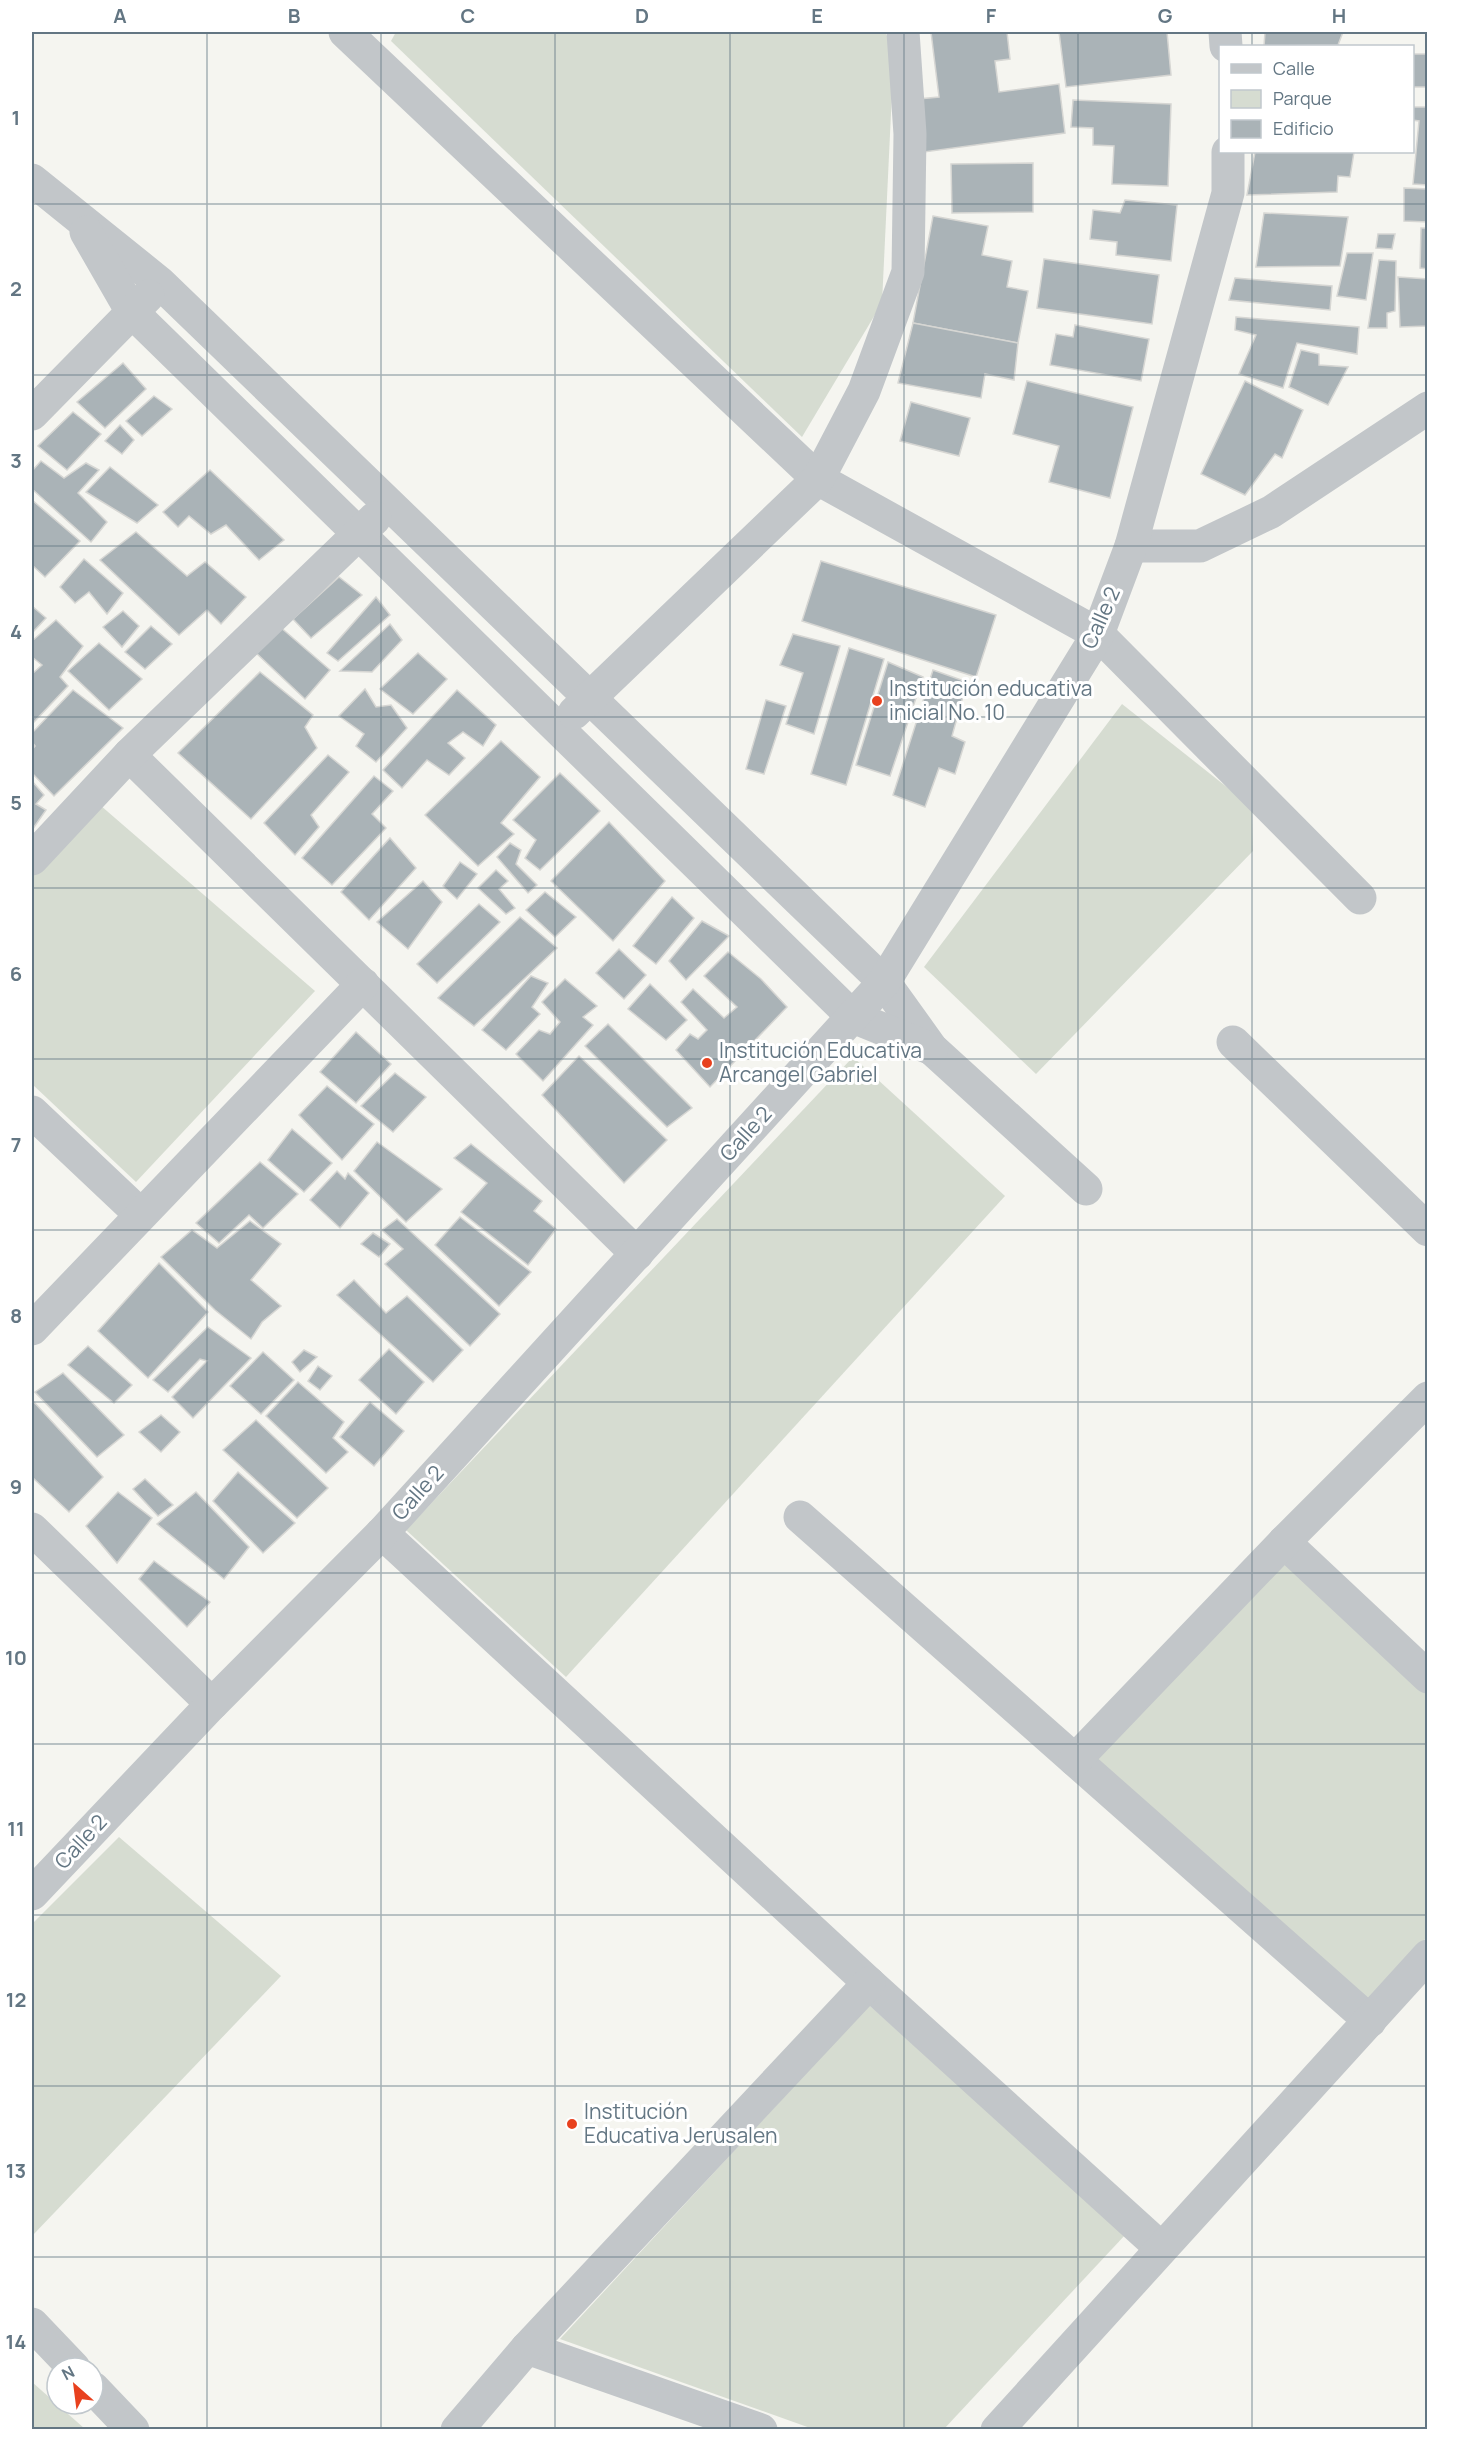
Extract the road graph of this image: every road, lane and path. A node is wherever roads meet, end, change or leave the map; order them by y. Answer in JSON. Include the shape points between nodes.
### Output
{"nodes":[{"id":1,"x":345,"y":32,"type":"edge"},
{"id":2,"x":903,"y":32,"type":"edge"},
{"id":3,"x":1228,"y":153,"type":"edge"},
{"id":4,"x":32,"y":180,"type":"edge"},
{"id":5,"x":78,"y":217,"type":"junction"},
{"id":6,"x":160,"y":283,"type":"junction"},
{"id":7,"x":132,"y":312,"type":"junction"},
{"id":8,"x":1428,"y":408,"type":"edge"},
{"id":9,"x":32,"y":414,"type":"edge"},
{"id":10,"x":818,"y":479,"type":"junction"},
{"id":11,"x":391,"y":503,"type":"junction"},
{"id":12,"x":359,"y":534,"type":"junction"},
{"id":13,"x":1131,"y":546,"type":"junction"},
{"id":14,"x":1098,"y":633,"type":"junction"},
{"id":15,"x":590,"y":698,"type":"junction"},
{"id":16,"x":558,"y":728,"type":"junction"},
{"id":17,"x":129,"y":755,"type":"junction"},
{"id":18,"x":32,"y":859,"type":"edge"},
{"id":19,"x":1360,"y":898,"type":"dead end"},
{"id":20,"x":884,"y":982,"type":"junction"},
{"id":21,"x":363,"y":984,"type":"junction"},
{"id":22,"x":853,"y":1017,"type":"junction"},
{"id":23,"x":1233,"y":1042,"type":"dead end"},
{"id":24,"x":932,"y":1048,"type":"junction"},
{"id":25,"x":32,"y":1112,"type":"edge"},
{"id":26,"x":1086,"y":1190,"type":"dead end"},
{"id":27,"x":140,"y":1214,"type":"junction"},
{"id":28,"x":1428,"y":1230,"type":"edge"},
{"id":29,"x":637,"y":1254,"type":"junction"},
{"id":30,"x":32,"y":1329,"type":"edge"},
{"id":31,"x":1428,"y":1398,"type":"edge"},
{"id":32,"x":800,"y":1517,"type":"dead end"},
{"id":33,"x":32,"y":1529,"type":"edge"},
{"id":34,"x":382,"y":1533,"type":"junction"},
{"id":35,"x":1284,"y":1542,"type":"junction"},
{"id":36,"x":1428,"y":1677,"type":"edge"},
{"id":37,"x":212,"y":1704,"type":"junction"},
{"id":38,"x":1075,"y":1760,"type":"junction"},
{"id":39,"x":32,"y":1894,"type":"edge"},
{"id":40,"x":1428,"y":1956,"type":"edge"},
{"id":41,"x":869,"y":1983,"type":"junction"},
{"id":42,"x":1370,"y":2021,"type":"junction"},
{"id":43,"x":1161,"y":2248,"type":"junction"},
{"id":44,"x":32,"y":2324,"type":"edge"},
{"id":45,"x":527,"y":2348,"type":"junction"},
{"id":46,"x":63,"y":2356,"type":"edge"},
{"id":47,"x":105,"y":2401,"type":"edge"},
{"id":48,"x":133,"y":2430,"type":"edge"},
{"id":49,"x":458,"y":2430,"type":"edge"},
{"id":50,"x":761,"y":2430,"type":"edge"},
{"id":51,"x":997,"y":2430,"type":"edge"}],
"edges":[{"from":1,"to":10,"type":"street"},
{"from":2,"to":10,"type":"street","via":[[910,134],[908,272],[864,391]]},
{"from":3,"to":13,"type":"street","name":"Calle 2","via":[[1228,193]]},
{"from":4,"to":5,"type":"street"},
{"from":5,"to":6,"type":"street"},
{"from":5,"to":7,"type":"street"},
{"from":6,"to":7,"type":"street"},
{"from":6,"to":11,"type":"street"},
{"from":7,"to":9,"type":"street"},
{"from":7,"to":12,"type":"street"},
{"from":8,"to":13,"type":"street","via":[[1271,512],[1200,546]]},
{"from":10,"to":14,"type":"street"},
{"from":10,"to":15,"type":"street"},
{"from":11,"to":12,"type":"street"},
{"from":11,"to":15,"type":"street"},
{"from":12,"to":16,"type":"street"},
{"from":12,"to":17,"type":"street"},
{"from":13,"to":14,"type":"street","name":"Calle 2"},
{"from":14,"to":19,"type":"street"},
{"from":14,"to":20,"type":"street","name":"Calle 2"},
{"from":15,"to":16,"type":"street"},
{"from":15,"to":20,"type":"street"},
{"from":16,"to":22,"type":"street"},
{"from":17,"to":18,"type":"street"},
{"from":17,"to":21,"type":"street"},
{"from":20,"to":22,"type":"street","name":"Calle 2"},
{"from":20,"to":24,"type":"street"},
{"from":21,"to":27,"type":"street"},
{"from":21,"to":29,"type":"street"},
{"from":22,"to":24,"type":"street"},
{"from":22,"to":29,"type":"street","name":"Calle 2"},
{"from":23,"to":28,"type":"street"},
{"from":24,"to":26,"type":"street"},
{"from":25,"to":27,"type":"street"},
{"from":27,"to":30,"type":"street"},
{"from":29,"to":34,"type":"street","name":"Calle 2"},
{"from":31,"to":35,"type":"street"},
{"from":32,"to":38,"type":"street"},
{"from":33,"to":37,"type":"street"},
{"from":34,"to":37,"type":"street","name":"Calle 2"},
{"from":34,"to":41,"type":"street"},
{"from":35,"to":36,"type":"street"},
{"from":35,"to":38,"type":"street"},
{"from":37,"to":39,"type":"street","name":"Calle 2"},
{"from":38,"to":42,"type":"street"},
{"from":40,"to":42,"type":"street"},
{"from":41,"to":43,"type":"street"},
{"from":41,"to":45,"type":"street"},
{"from":42,"to":43,"type":"street"},
{"from":43,"to":51,"type":"street"},
{"from":44,"to":46,"type":"street"},
{"from":45,"to":49,"type":"street"},
{"from":45,"to":50,"type":"street"},
{"from":47,"to":48,"type":"street"}]}
